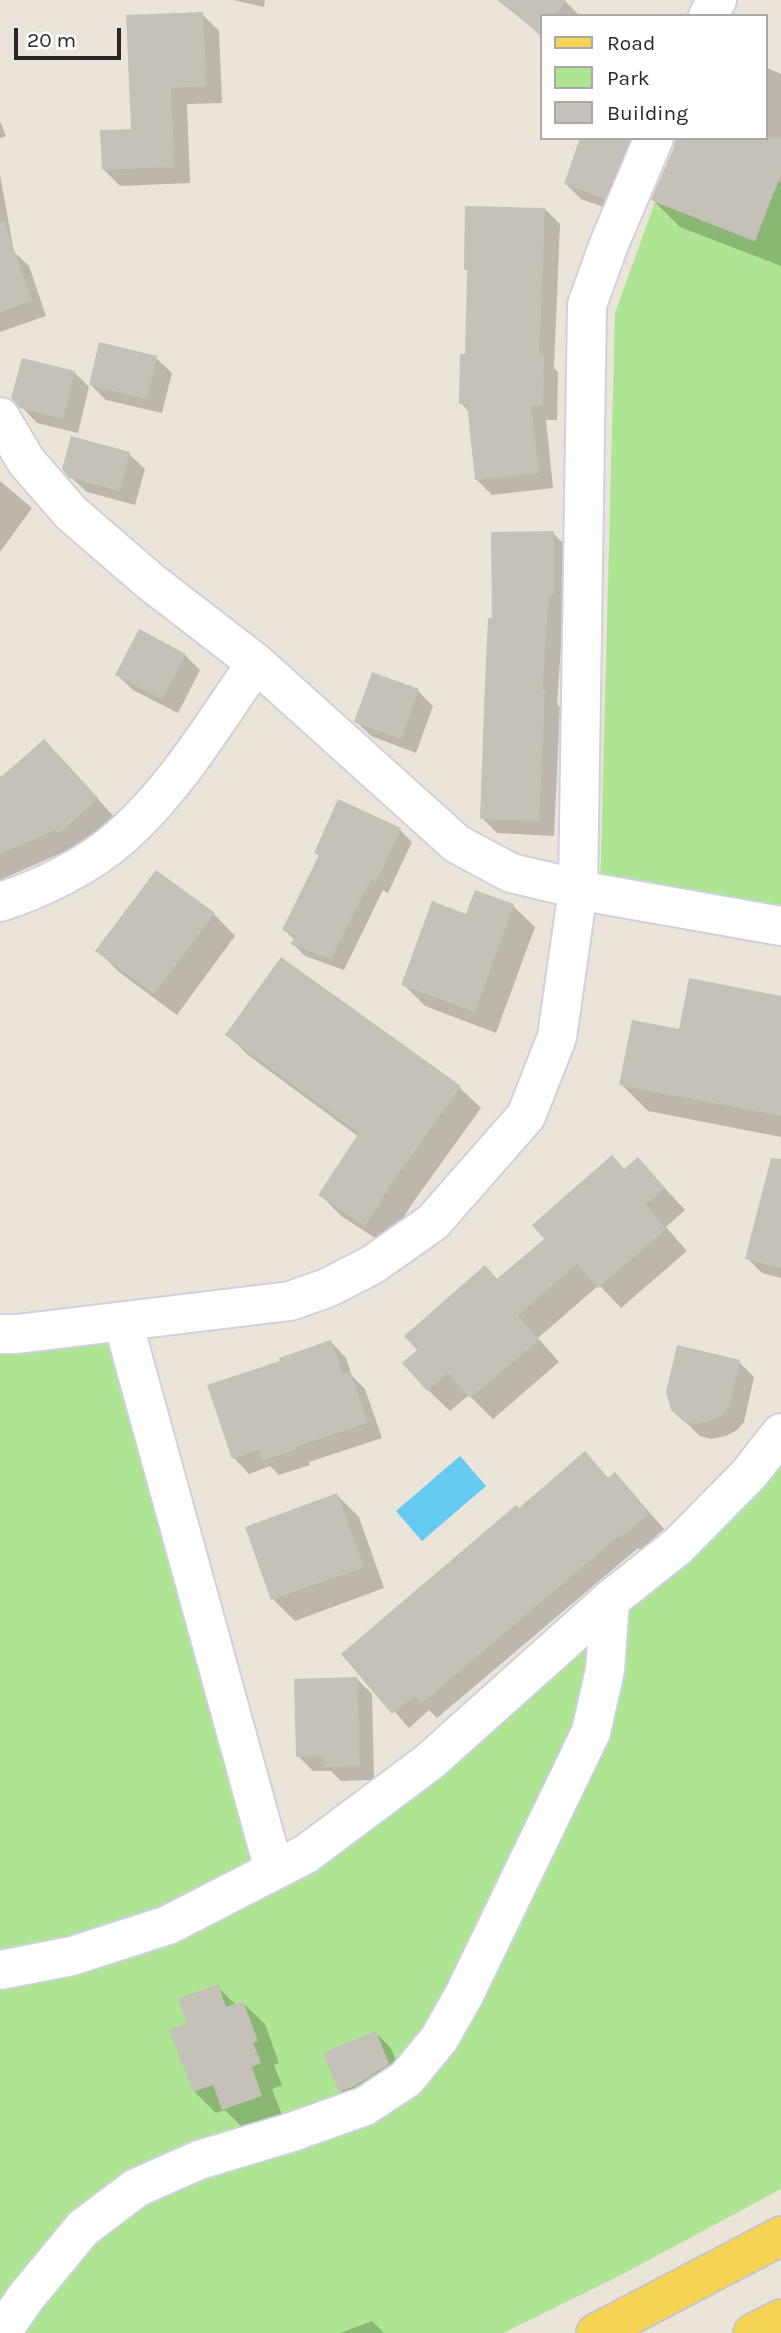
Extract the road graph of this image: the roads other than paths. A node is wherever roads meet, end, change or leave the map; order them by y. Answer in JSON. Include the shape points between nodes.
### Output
{"nodes":[{"id":1,"x":653,"y":140,"type":"edge"},
{"id":2,"x":0,"y":416,"type":"edge"},
{"id":3,"x":256,"y":663,"type":"junction"},
{"id":4,"x":578,"y":890,"type":"junction"},
{"id":5,"x":0,"y":902,"type":"edge"},
{"id":6,"x":781,"y":926,"type":"edge"},
{"id":7,"x":123,"y":1322,"type":"junction"},
{"id":8,"x":0,"y":1334,"type":"edge"},
{"id":9,"x":781,"y":1433,"type":"edge"},
{"id":10,"x":610,"y":1600,"type":"junction"},
{"id":11,"x":274,"y":1870,"type":"junction"},
{"id":12,"x":0,"y":1970,"type":"edge"},
{"id":13,"x":781,"y":2236,"type":"edge"},
{"id":14,"x":781,"y":2319,"type":"edge"},
{"id":15,"x":1,"y":2333,"type":"edge"},
{"id":16,"x":596,"y":2333,"type":"edge"},
{"id":17,"x":753,"y":2333,"type":"edge"}],
"edges":[{"from":1,"to":4,"type":"street","via":[[587,305]]},
{"from":2,"to":3,"type":"street","via":[[26,461],[71,513],[150,582]]},
{"from":3,"to":4,"type":"street","via":[[457,844],[511,873]]},
{"from":3,"to":5,"type":"street","via":[[167,788],[121,837],[72,871]]},
{"from":4,"to":6,"type":"street"},
{"from":4,"to":7,"type":"street","via":[[556,1037],[526,1116],[433,1222],[372,1265],[290,1301]]},
{"from":7,"to":8,"type":"street"},
{"from":7,"to":11,"type":"street"},
{"from":9,"to":10,"type":"street","via":[[749,1474],[678,1546]]},
{"from":10,"to":11,"type":"street","via":[[429,1762],[306,1854]]},
{"from":10,"to":15,"type":"street","via":[[605,1670],[591,1732],[464,1995],[439,2039],[406,2079],[365,2106],[199,2160],[136,2188],[83,2228]]},
{"from":11,"to":12,"type":"street","via":[[168,1925],[72,1956]]},
{"from":13,"to":16,"type":"main road"},
{"from":14,"to":17,"type":"main road"}]}
